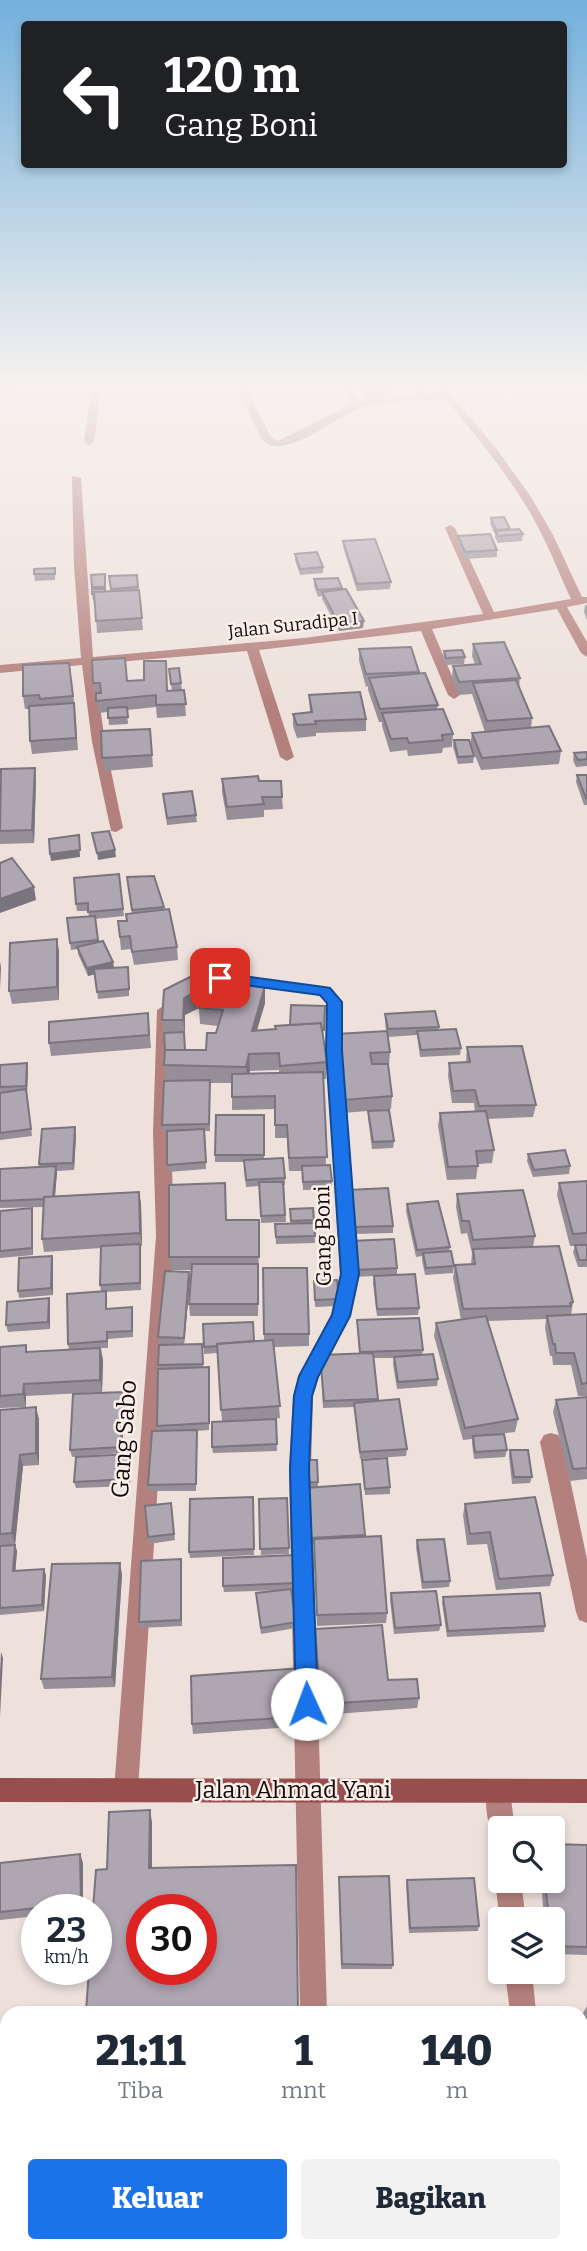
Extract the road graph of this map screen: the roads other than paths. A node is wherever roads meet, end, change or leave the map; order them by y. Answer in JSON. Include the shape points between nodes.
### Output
{"nodes":[{"id":1,"x":77,"y":494,"type":"edge"},
{"id":2,"x":523,"y":494,"type":"edge"},
{"id":3,"x":450,"y":528,"type":"dead end"},
{"id":4,"x":582,"y":600,"type":"edge"},
{"id":5,"x":561,"y":604,"type":"junction"},
{"id":6,"x":490,"y":617,"type":"junction"},
{"id":7,"x":425,"y":627,"type":"junction"},
{"id":8,"x":252,"y":647,"type":"junction"},
{"id":9,"x":587,"y":653,"type":"edge"},
{"id":10,"x":89,"y":662,"type":"junction"},
{"id":11,"x":0,"y":669,"type":"edge"},
{"id":12,"x":454,"y":695,"type":"edge"},
{"id":13,"x":287,"y":757,"type":"dead end"},
{"id":14,"x":116,"y":828,"type":"dead end"},
{"id":15,"x":162,"y":1091,"type":"joint"},
{"id":16,"x":551,"y":1442,"type":"dead end"},
{"id":17,"x":587,"y":1612,"type":"edge"},
{"id":18,"x":0,"y":1790,"type":"edge"},
{"id":19,"x":126,"y":1790,"type":"junction"},
{"id":20,"x":309,"y":1790,"type":"junction"},
{"id":21,"x":498,"y":1791,"type":"junction"},
{"id":22,"x":587,"y":1791,"type":"edge"},
{"id":23,"x":501,"y":1816,"type":"edge"},
{"id":24,"x":520,"y":1984,"type":"edge"},
{"id":25,"x":314,"y":2006,"type":"edge"},
{"id":26,"x":522,"y":2006,"type":"edge"}],
"edges":[{"from":1,"to":10,"type":"street"},
{"from":2,"to":4,"type":"street"},
{"from":3,"to":6,"type":"street"},
{"from":4,"to":5,"type":"street","name":"Jalan Suradipa I"},
{"from":5,"to":6,"type":"street","name":"Jalan Suradipa I"},
{"from":5,"to":9,"type":"street"},
{"from":6,"to":7,"type":"street","name":"Jalan Suradipa I"},
{"from":7,"to":8,"type":"street","name":"Jalan Suradipa I"},
{"from":7,"to":12,"type":"street"},
{"from":8,"to":10,"type":"street","name":"Jalan Suradipa I"},
{"from":8,"to":13,"type":"street"},
{"from":10,"to":11,"type":"street","name":"Jalan Suradipa I"},
{"from":10,"to":14,"type":"street","via":[[102,773]]},
{"from":15,"to":19,"type":"street","name":"Gang Sabo","via":[[165,1236]]},
{"from":15,"to":20,"type":"street","name":"Gang Boni","via":[[165,1006],[183,987],[220,978],[312,989],[324,992],[334,1002],[350,1274],[341,1316],[303,1396],[300,1469]]},
{"from":16,"to":17,"type":"street"},
{"from":18,"to":19,"type":"main road","name":"Jalan Ahmad Yani"},
{"from":19,"to":20,"type":"main road","name":"Jalan Ahmad Yani"},
{"from":20,"to":21,"type":"main road","name":"Jalan Ahmad Yani"},
{"from":20,"to":25,"type":"street"},
{"from":21,"to":22,"type":"main road","name":"Jalan Ahmad Yani"},
{"from":21,"to":23,"type":"street"},
{"from":24,"to":26,"type":"street"}]}
